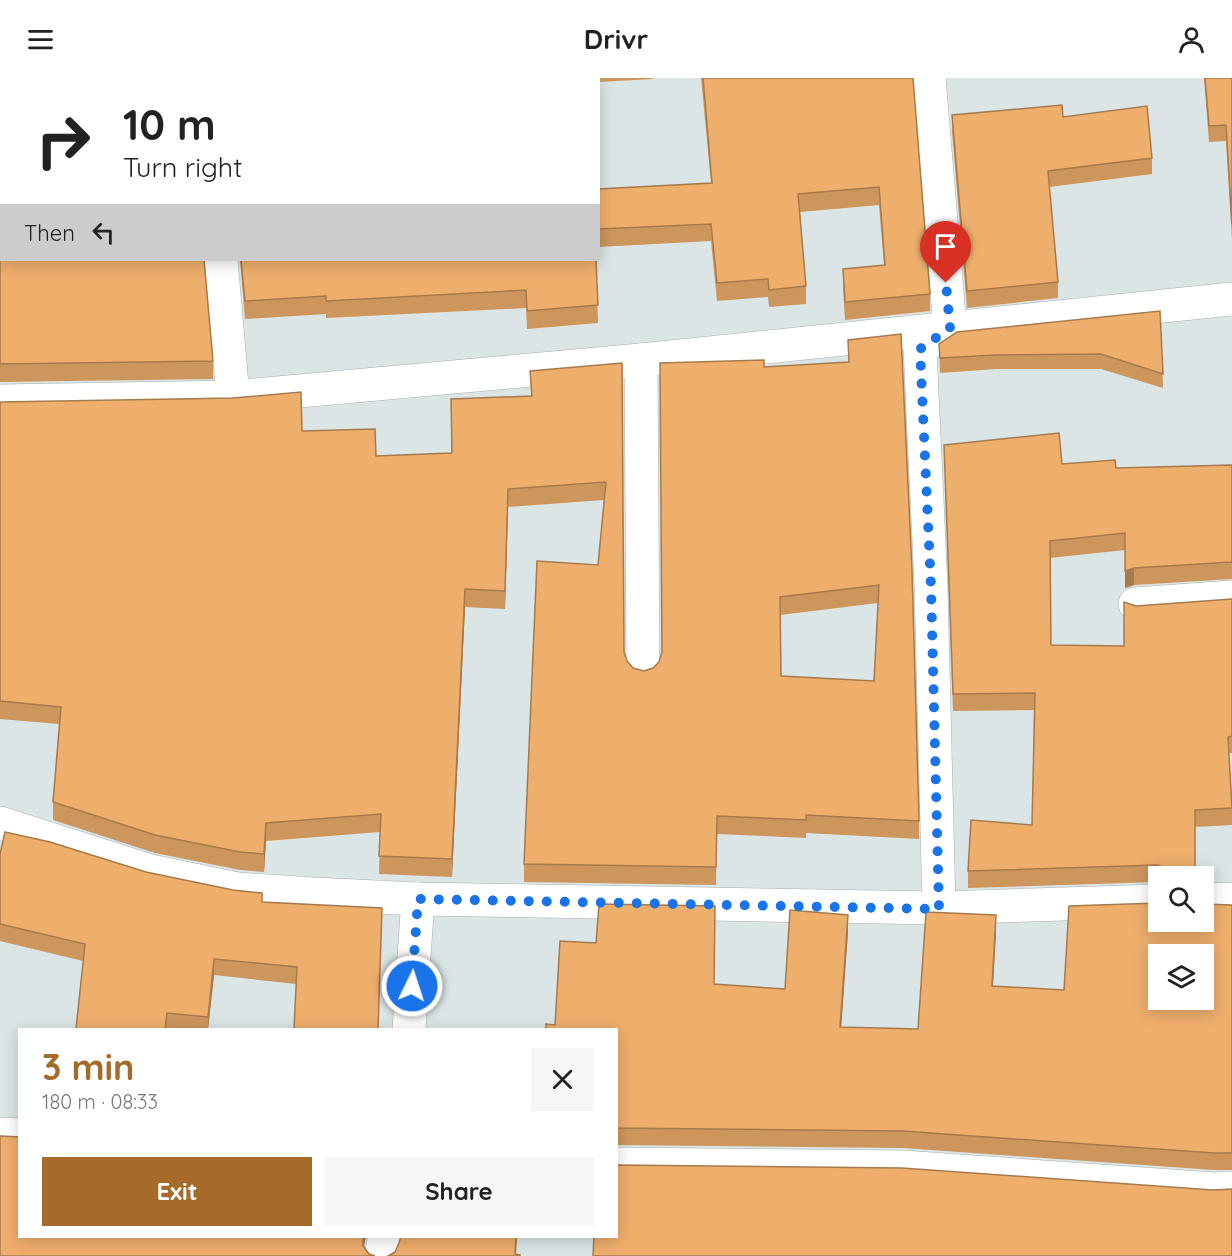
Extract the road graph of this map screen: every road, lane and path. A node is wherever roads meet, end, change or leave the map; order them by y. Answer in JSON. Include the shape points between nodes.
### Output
{"nodes":[{"id":1,"x":929,"y":78,"type":"edge"},
{"id":2,"x":221,"y":261,"type":"edge"},
{"id":3,"x":1232,"y":299,"type":"edge"},
{"id":4,"x":950,"y":328,"type":"junction"},
{"id":5,"x":641,"y":360,"type":"junction"},
{"id":6,"x":233,"y":397,"type":"junction"},
{"id":7,"x":0,"y":401,"type":"edge"},
{"id":8,"x":1232,"y":597,"type":"edge"},
{"id":9,"x":1135,"y":604,"type":"edge"},
{"id":10,"x":643,"y":670,"type":"edge"},
{"id":11,"x":0,"y":824,"type":"edge"},
{"id":12,"x":418,"y":899,"type":"junction"},
{"id":13,"x":1232,"y":899,"type":"edge"},
{"id":14,"x":1214,"y":900,"type":"edge"},
{"id":15,"x":1148,"y":902,"type":"edge"},
{"id":16,"x":939,"y":909,"type":"junction"},
{"id":17,"x":409,"y":1028,"type":"edge"},
{"id":18,"x":0,"y":1134,"type":"edge"},
{"id":19,"x":18,"y":1136,"type":"edge"},
{"id":20,"x":618,"y":1164,"type":"edge"},
{"id":21,"x":1232,"y":1188,"type":"edge"},
{"id":22,"x":385,"y":1238,"type":"edge"},
{"id":23,"x":381,"y":1256,"type":"edge"}],
"edges":[{"from":1,"to":4,"type":"street"},
{"from":2,"to":6,"type":"street"},
{"from":3,"to":4,"type":"street"},
{"from":4,"to":5,"type":"street"},
{"from":4,"to":16,"type":"street","via":[[920,349]]},
{"from":5,"to":6,"type":"street"},
{"from":5,"to":10,"type":"street"},
{"from":6,"to":7,"type":"street"},
{"from":8,"to":9,"type":"street"},
{"from":11,"to":12,"type":"street","via":[[150,871],[237,889]]},
{"from":12,"to":16,"type":"street"},
{"from":12,"to":17,"type":"street"},
{"from":13,"to":14,"type":"street"},
{"from":15,"to":16,"type":"street"},
{"from":18,"to":19,"type":"street"},
{"from":20,"to":21,"type":"street","via":[[903,1167]]},
{"from":22,"to":23,"type":"street"}]}
